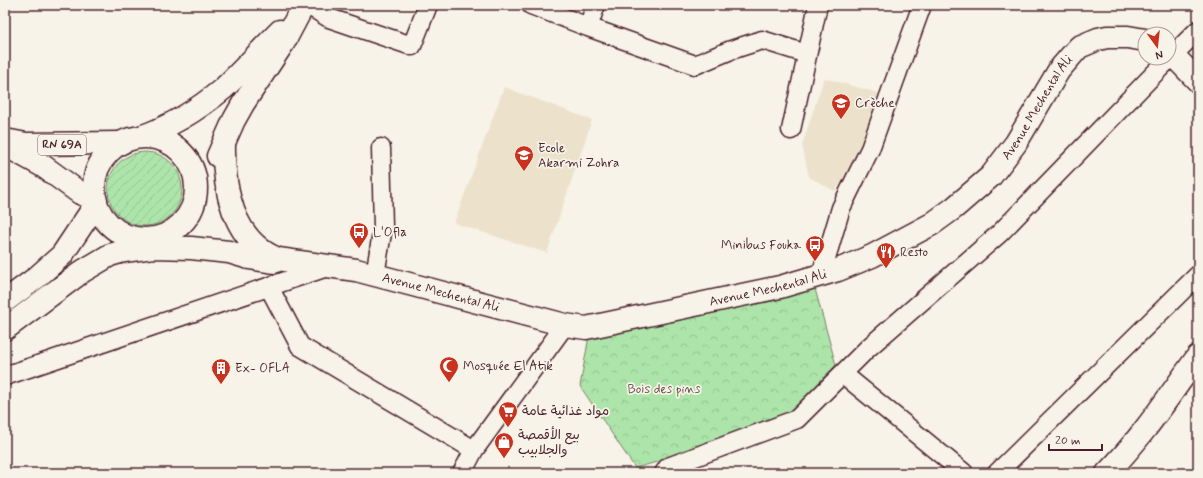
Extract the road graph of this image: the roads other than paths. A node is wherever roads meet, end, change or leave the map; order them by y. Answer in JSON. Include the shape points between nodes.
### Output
{"nodes":[{"id":1,"x":428,"y":5,"type":"edge"},
{"id":2,"x":530,"y":5,"type":"edge"},
{"id":3,"x":596,"y":5,"type":"edge"},
{"id":4,"x":818,"y":5,"type":"edge"},
{"id":5,"x":922,"y":5,"type":"edge"},
{"id":6,"x":305,"y":6,"type":"edge"},
{"id":7,"x":588,"y":27,"type":"junction"},
{"id":8,"x":1198,"y":30,"type":"edge"},
{"id":9,"x":1137,"y":39,"type":"edge"},
{"id":10,"x":1177,"y":48,"type":"edge"},
{"id":11,"x":807,"y":54,"type":"junction"},
{"id":12,"x":1177,"y":59,"type":"edge"},
{"id":13,"x":1159,"y":66,"type":"edge"},
{"id":14,"x":1198,"y":81,"type":"edge"},
{"id":15,"x":791,"y":130,"type":"dead end"},
{"id":16,"x":5,"y":140,"type":"edge"},
{"id":17,"x":128,"y":141,"type":"junction"},
{"id":18,"x":224,"y":143,"type":"junction"},
{"id":19,"x":5,"y":146,"type":"edge"},
{"id":20,"x":381,"y":148,"type":"dead end"},
{"id":21,"x":201,"y":178,"type":"junction"},
{"id":22,"x":96,"y":202,"type":"junction"},
{"id":23,"x":231,"y":205,"type":"junction"},
{"id":24,"x":152,"y":238,"type":"junction"},
{"id":25,"x":191,"y":248,"type":"junction"},
{"id":26,"x":110,"y":255,"type":"junction"},
{"id":27,"x":303,"y":262,"type":"junction"},
{"id":28,"x":332,"y":265,"type":"junction"},
{"id":29,"x":376,"y":275,"type":"junction"},
{"id":30,"x":1198,"y":275,"type":"edge"},
{"id":31,"x":821,"y":276,"type":"junction"},
{"id":32,"x":269,"y":287,"type":"junction"},
{"id":33,"x":5,"y":301,"type":"edge"},
{"id":34,"x":565,"y":326,"type":"junction"},
{"id":35,"x":5,"y":329,"type":"edge"},
{"id":36,"x":1198,"y":356,"type":"edge"},
{"id":37,"x":843,"y":374,"type":"junction"},
{"id":38,"x":5,"y":376,"type":"edge"},
{"id":39,"x":474,"y":450,"type":"junction"},
{"id":40,"x":462,"y":473,"type":"edge"},
{"id":41,"x":664,"y":473,"type":"edge"},
{"id":42,"x":964,"y":473,"type":"edge"},
{"id":43,"x":997,"y":473,"type":"edge"},
{"id":44,"x":1106,"y":473,"type":"edge"}],
"edges":[{"from":1,"to":6,"type":"street","via":[[412,46],[329,18]]},
{"from":2,"to":7,"type":"street"},
{"from":3,"to":7,"type":"street"},
{"from":4,"to":11,"type":"street"},
{"from":5,"to":31,"type":"street","via":[[870,149],[841,208]]},
{"from":6,"to":17,"type":"main road","via":[[224,88],[165,128]]},
{"from":6,"to":18,"type":"main road","via":[[243,104]]},
{"from":7,"to":11,"type":"street","via":[[695,65],[762,40]]},
{"from":8,"to":10,"type":"street"},
{"from":9,"to":31,"type":"main road","name":"Avenue Mechental Ali","via":[[1107,37],[1079,48],[1059,70],[1016,143],[991,176],[932,224],[872,256]]},
{"from":11,"to":15,"type":"street"},
{"from":12,"to":14,"type":"main road"},
{"from":13,"to":37,"type":"street","via":[[1000,233],[868,348]]},
{"from":16,"to":17,"type":"main road","number":"RN 69A","via":[[57,145]]},
{"from":17,"to":21,"type":"main road","via":[[150,138],[165,141],[178,149]]},
{"from":17,"to":22,"type":"main road","via":[[109,152],[100,163],[95,176]]},
{"from":18,"to":21,"type":"main road"},
{"from":18,"to":23,"type":"main road","via":[[224,171]]},
{"from":19,"to":22,"type":"main road","number":"RN 69A","via":[[43,166]]},
{"from":20,"to":29,"type":"street","via":[[383,227]]},
{"from":21,"to":23,"type":"main road","via":[[220,191]]},
{"from":21,"to":24,"type":"main road","via":[[194,203],[187,216],[178,227]]},
{"from":22,"to":24,"type":"main road","via":[[102,216],[112,227],[138,238]]},
{"from":22,"to":33,"type":"main road","via":[[62,255]]},
{"from":23,"to":27,"type":"main road","via":[[246,235],[261,250],[278,259]]},
{"from":24,"to":25,"type":"main road","via":[[168,240]]},
{"from":24,"to":26,"type":"main road"},
{"from":25,"to":26,"type":"main road","via":[[153,247]]},
{"from":25,"to":27,"type":"main road","via":[[229,252],[264,260]]},
{"from":26,"to":35,"type":"main road","via":[[83,271]]},
{"from":27,"to":28,"type":"main road","name":"Avenue Mechental Ali"},
{"from":28,"to":29,"type":"main road","name":"Avenue Mechental Ali"},
{"from":28,"to":32,"type":"street"},
{"from":29,"to":34,"type":"main road","name":"Avenue Mechental Ali"},
{"from":30,"to":43,"type":"street"},
{"from":31,"to":34,"type":"main road","name":"Avenue Mechental Ali","via":[[596,327]]},
{"from":32,"to":38,"type":"street"},
{"from":32,"to":39,"type":"street","via":[[300,346]]},
{"from":34,"to":39,"type":"street"},
{"from":36,"to":44,"type":"main road","via":[[1145,430]]},
{"from":37,"to":41,"type":"street","via":[[796,419],[668,467]]},
{"from":37,"to":42,"type":"street"},
{"from":39,"to":40,"type":"street"}]}
